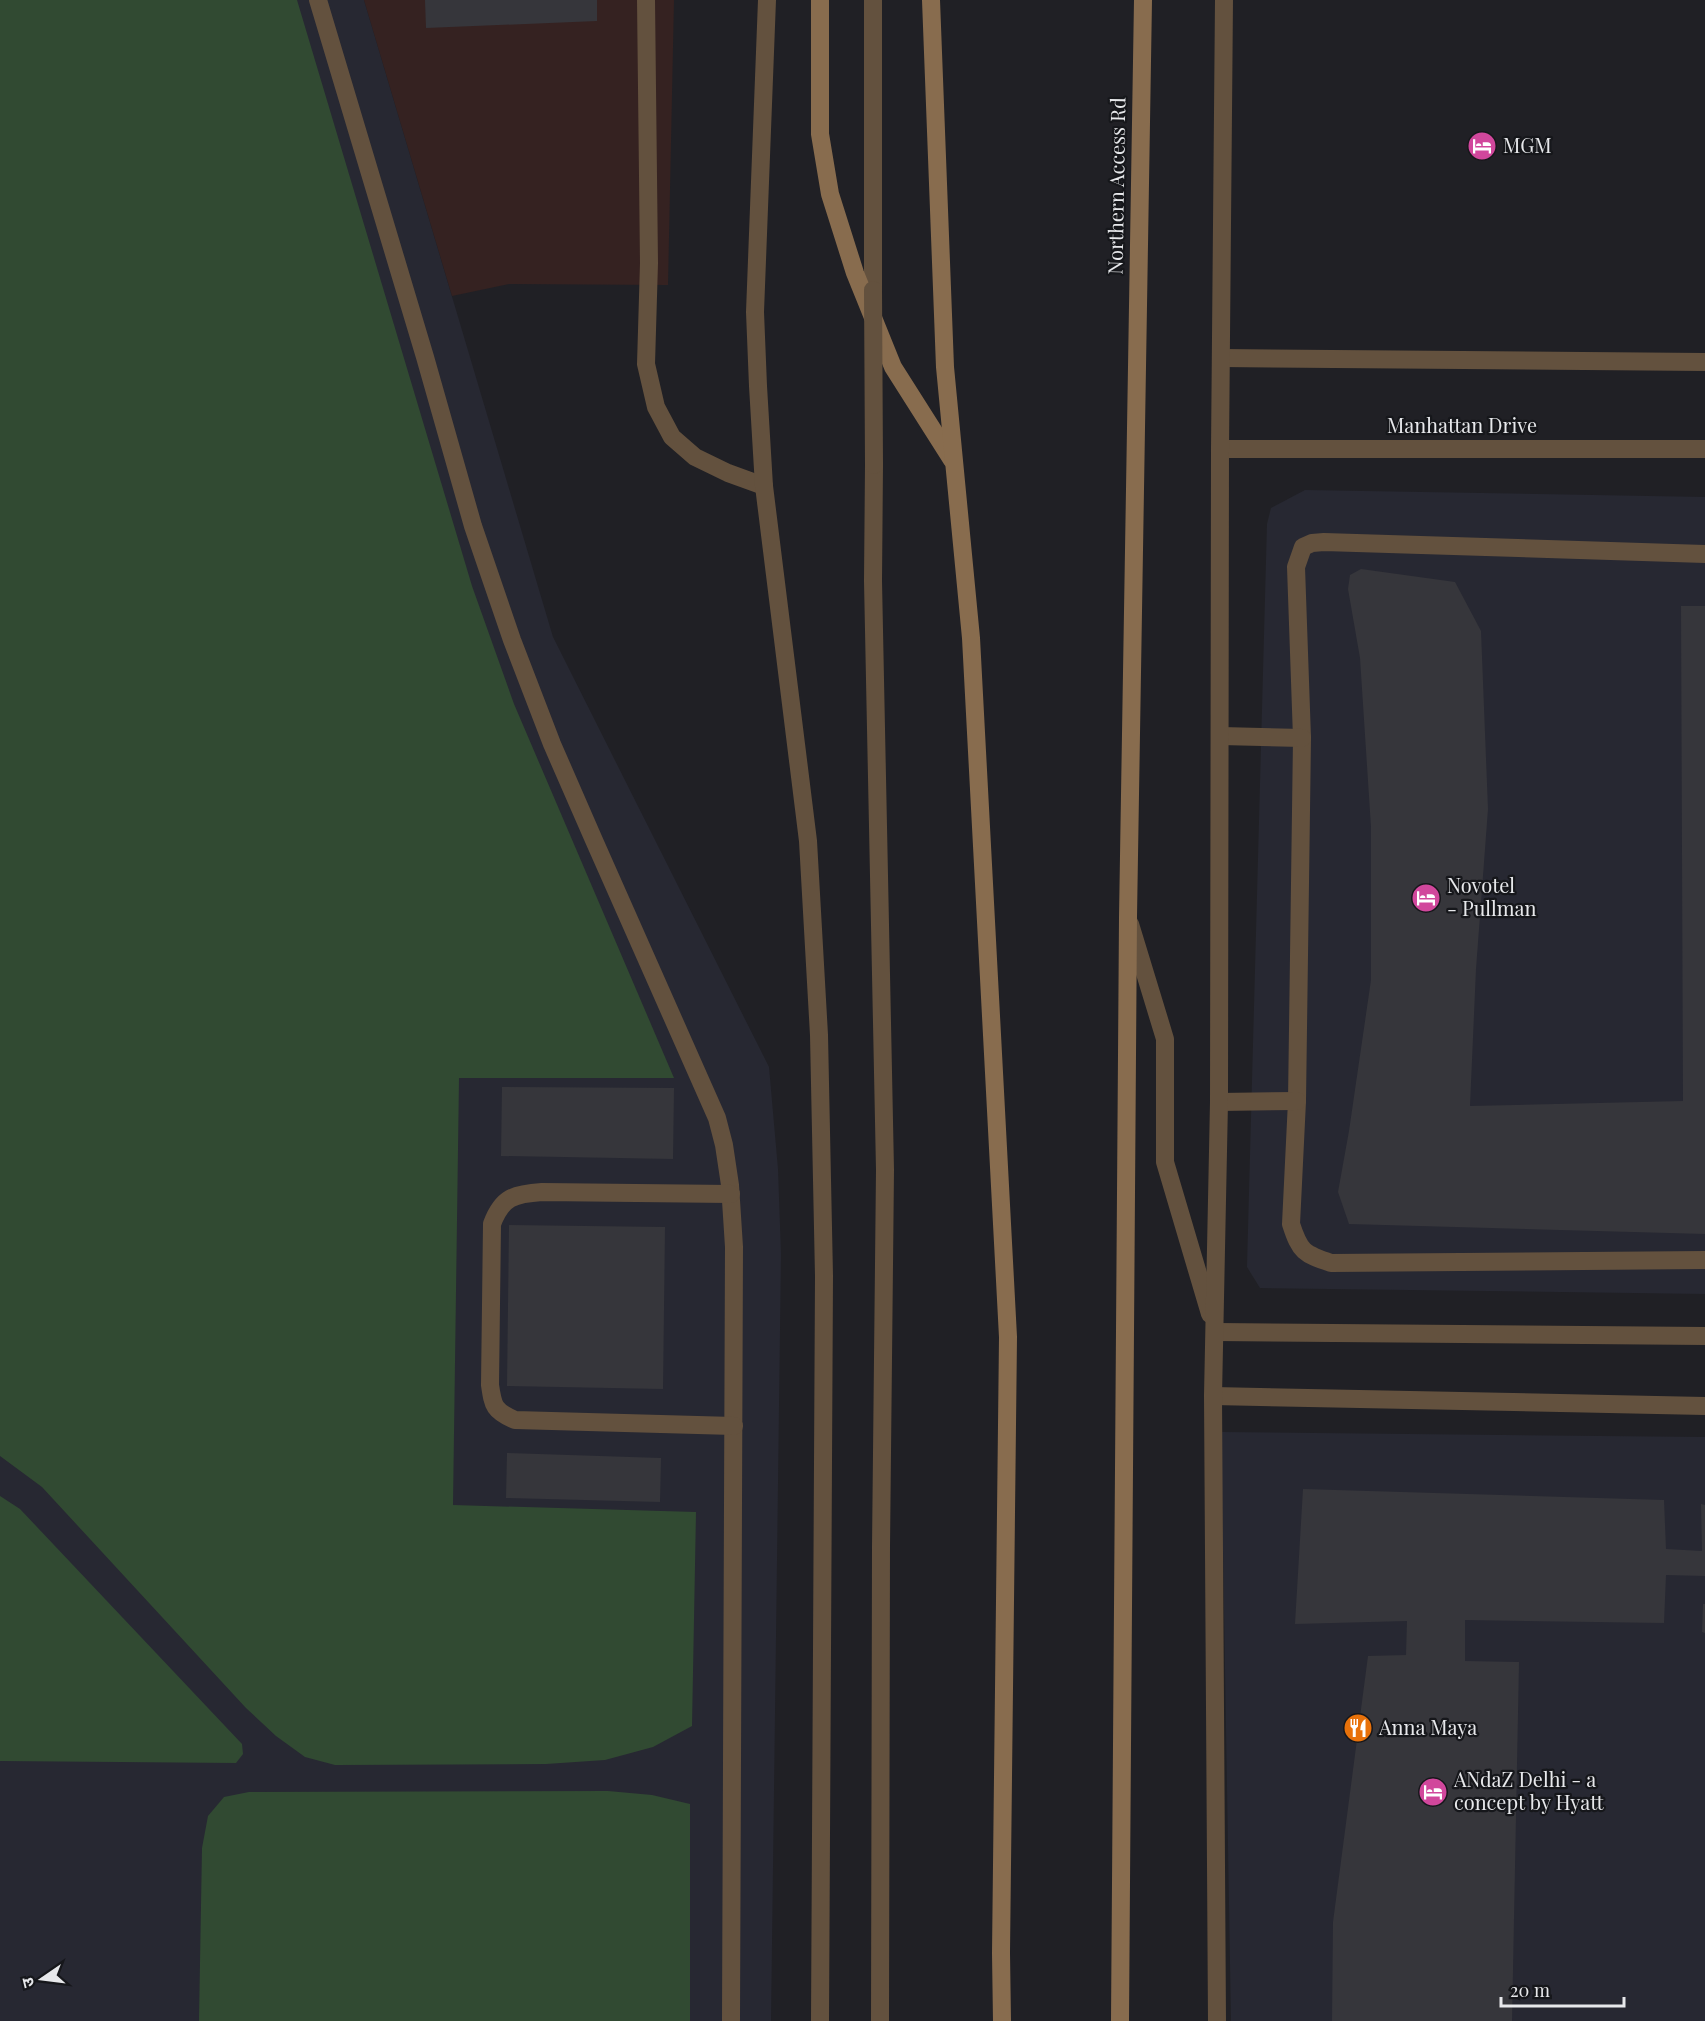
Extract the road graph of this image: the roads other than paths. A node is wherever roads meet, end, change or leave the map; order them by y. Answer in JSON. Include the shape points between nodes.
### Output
{"nodes":[{"id":1,"x":318,"y":0,"type":"edge"},
{"id":2,"x":646,"y":0,"type":"edge"},
{"id":3,"x":767,"y":0,"type":"edge"},
{"id":4,"x":820,"y":0,"type":"edge"},
{"id":5,"x":873,"y":0,"type":"edge"},
{"id":6,"x":931,"y":0,"type":"edge"},
{"id":7,"x":1143,"y":0,"type":"edge"},
{"id":8,"x":1224,"y":0,"type":"edge"},
{"id":9,"x":1221,"y":358,"type":"junction"},
{"id":10,"x":1705,"y":362,"type":"edge"},
{"id":11,"x":1220,"y":448,"type":"junction"},
{"id":12,"x":1705,"y":449,"type":"edge"},
{"id":13,"x":954,"y":465,"type":"junction"},
{"id":14,"x":764,"y":486,"type":"junction"},
{"id":15,"x":1705,"y":554,"type":"edge"},
{"id":16,"x":1221,"y":736,"type":"junction"},
{"id":17,"x":1302,"y":738,"type":"junction"},
{"id":18,"x":1128,"y":917,"type":"junction"},
{"id":19,"x":1297,"y":1101,"type":"junction"},
{"id":20,"x":1219,"y":1102,"type":"junction"},
{"id":21,"x":731,"y":1194,"type":"junction"},
{"id":22,"x":1705,"y":1260,"type":"edge"},
{"id":23,"x":1215,"y":1332,"type":"junction"},
{"id":24,"x":1705,"y":1336,"type":"edge"},
{"id":25,"x":1213,"y":1396,"type":"junction"},
{"id":26,"x":1705,"y":1406,"type":"edge"},
{"id":27,"x":734,"y":1426,"type":"junction"},
{"id":28,"x":731,"y":2021,"type":"edge"},
{"id":29,"x":820,"y":2021,"type":"edge"},
{"id":30,"x":880,"y":2021,"type":"edge"},
{"id":31,"x":1002,"y":2021,"type":"edge"},
{"id":32,"x":1120,"y":2021,"type":"edge"},
{"id":33,"x":1217,"y":2021,"type":"edge"}],
"edges":[{"from":1,"to":21,"type":"street","via":[[473,526],[508,630],[552,744],[706,1091],[724,1145]]},
{"from":2,"to":14,"type":"street","via":[[646,364],[656,407],[672,437],[695,457]]},
{"from":3,"to":14,"type":"street","via":[[755,312]]},
{"from":4,"to":13,"type":"main road","via":[[820,134],[830,194],[855,273],[893,366]]},
{"from":5,"to":30,"type":"street","bridge":true,"via":[[873,593],[885,1170]]},
{"from":6,"to":13,"type":"main road","via":[[945,367]]},
{"from":7,"to":18,"type":"main road","name":"Northern Access Rd"},
{"from":8,"to":9,"type":"street"},
{"from":9,"to":10,"type":"street"},
{"from":9,"to":11,"type":"street"},
{"from":11,"to":12,"type":"street","name":"Manhattan Drive"},
{"from":11,"to":16,"type":"street"},
{"from":13,"to":31,"type":"main road","via":[[971,638],[1008,1337]]},
{"from":14,"to":29,"type":"street","via":[[808,841],[819,1035],[824,1276]]},
{"from":15,"to":17,"type":"street","via":[[1312,543],[1303,548],[1296,567]]},
{"from":16,"to":17,"type":"street"},
{"from":16,"to":20,"type":"street"},
{"from":17,"to":19,"type":"street"},
{"from":18,"to":23,"type":"street","via":[[1165,1039],[1166,1162]]},
{"from":18,"to":32,"type":"main road","name":"Northern Access Rd"},
{"from":19,"to":20,"type":"street"},
{"from":19,"to":22,"type":"street","via":[[1291,1224],[1298,1244],[1310,1256],[1331,1263]]},
{"from":20,"to":23,"type":"street"},
{"from":21,"to":27,"type":"street"},
{"from":21,"to":27,"type":"street","via":[[542,1192],[510,1197],[498,1208],[492,1224],[490,1385],[492,1403],[501,1414],[515,1420]]},
{"from":23,"to":24,"type":"street"},
{"from":23,"to":25,"type":"street"},
{"from":25,"to":26,"type":"street"},
{"from":25,"to":33,"type":"street"},
{"from":27,"to":28,"type":"street"}]}
